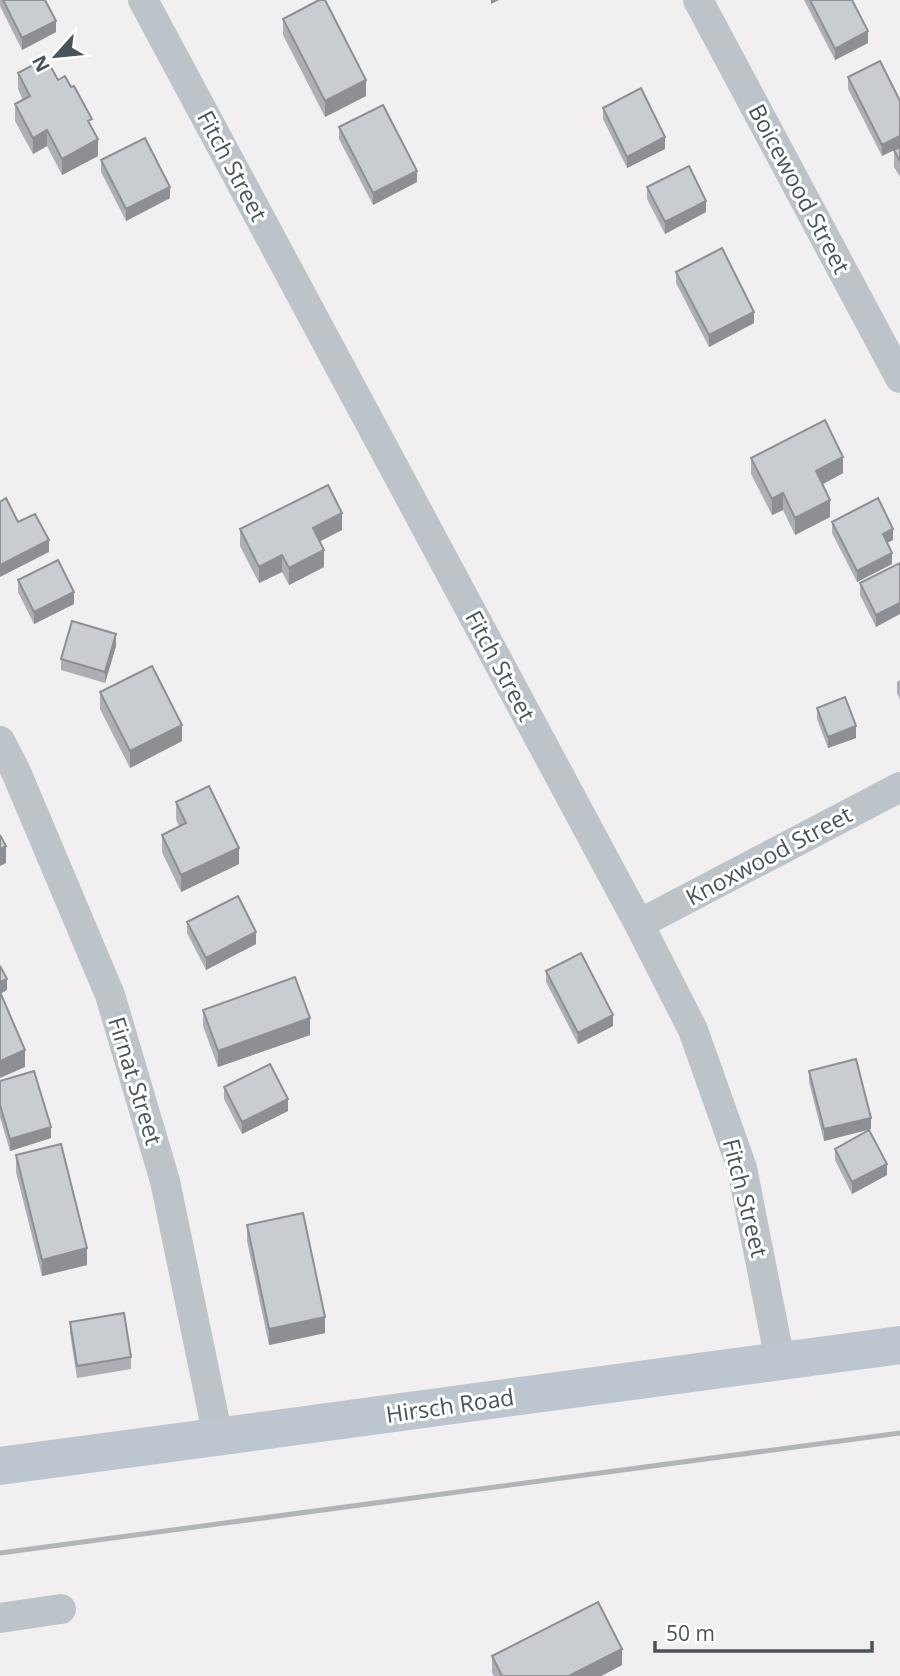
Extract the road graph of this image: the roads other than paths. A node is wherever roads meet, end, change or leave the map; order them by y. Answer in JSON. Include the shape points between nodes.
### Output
{"nodes":[{"id":1,"x":143,"y":0,"type":"edge"},
{"id":2,"x":698,"y":0,"type":"edge"},
{"id":3,"x":900,"y":378,"type":"edge"},
{"id":4,"x":0,"y":741,"type":"edge"},
{"id":5,"x":900,"y":788,"type":"edge"},
{"id":6,"x":639,"y":924,"type":"junction"},
{"id":7,"x":900,"y":1345,"type":"edge"},
{"id":8,"x":780,"y":1361,"type":"junction"},
{"id":9,"x":218,"y":1437,"type":"junction"},
{"id":10,"x":0,"y":1466,"type":"edge"},
{"id":11,"x":61,"y":1609,"type":"dead end"},
{"id":12,"x":0,"y":1618,"type":"edge"}],
"edges":[{"from":1,"to":6,"type":"street","name":"Fitch Street"},
{"from":2,"to":3,"type":"street","name":"Boicewood Street"},
{"from":4,"to":9,"type":"street","name":"Firnat Street","via":[[110,995],[165,1181]]},
{"from":5,"to":6,"type":"street","name":"Knoxwood Street"},
{"from":6,"to":8,"type":"street","name":"Fitch Street","via":[[693,1030],[742,1168]]},
{"from":7,"to":8,"type":"main road","name":"Hirsch Road"},
{"from":8,"to":9,"type":"main road","name":"Hirsch Road"},
{"from":9,"to":10,"type":"main road","name":"Hirsch Road"},
{"from":11,"to":12,"type":"street"}]}
